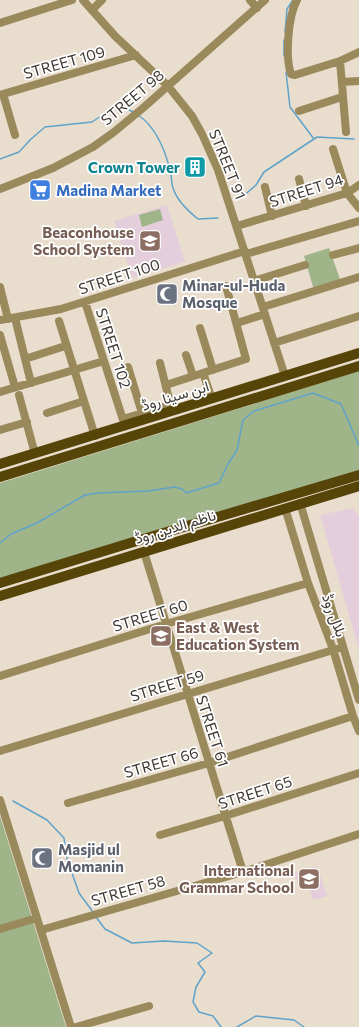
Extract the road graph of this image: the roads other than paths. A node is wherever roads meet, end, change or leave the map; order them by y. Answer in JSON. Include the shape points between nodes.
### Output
{"nodes":[{"id":1,"x":72,"y":0,"type":"edge"},
{"id":2,"x":83,"y":0,"type":"edge"},
{"id":3,"x":102,"y":0,"type":"edge"},
{"id":4,"x":250,"y":0,"type":"edge"},
{"id":5,"x":264,"y":0,"type":"edge"},
{"id":6,"x":297,"y":0,"type":"edge"},
{"id":7,"x":257,"y":8,"type":"junction"},
{"id":8,"x":92,"y":10,"type":"junction"},
{"id":9,"x":0,"y":23,"type":"edge"},
{"id":10,"x":359,"y":52,"type":"edge"},
{"id":11,"x":136,"y":55,"type":"junction"},
{"id":12,"x":340,"y":61,"type":"junction"},
{"id":13,"x":359,"y":81,"type":"edge"},
{"id":14,"x":342,"y":82,"type":"junction"},
{"id":15,"x":168,"y":86,"type":"junction"},
{"id":16,"x":2,"y":95,"type":"edge"},
{"id":17,"x":342,"y":97,"type":"junction"},
{"id":18,"x":299,"y":110,"type":"dead end"},
{"id":19,"x":346,"y":132,"type":"dead end"},
{"id":20,"x":15,"y":135,"type":"dead end"},
{"id":21,"x":333,"y":149,"type":"dead end"},
{"id":22,"x":298,"y":179,"type":"dead end"},
{"id":23,"x":359,"y":185,"type":"edge"},
{"id":24,"x":265,"y":187,"type":"dead end"},
{"id":25,"x":0,"y":189,"type":"edge"},
{"id":26,"x":347,"y":193,"type":"junction"},
{"id":27,"x":306,"y":206,"type":"junction"},
{"id":28,"x":359,"y":208,"type":"edge"},
{"id":29,"x":272,"y":216,"type":"junction"},
{"id":30,"x":359,"y":221,"type":"edge"},
{"id":31,"x":237,"y":226,"type":"junction"},
{"id":32,"x":359,"y":248,"type":"edge"},
{"id":33,"x":245,"y":252,"type":"junction"},
{"id":34,"x":334,"y":255,"type":"dead end"},
{"id":35,"x":305,"y":265,"type":"dead end"},
{"id":36,"x":359,"y":277,"type":"edge"},
{"id":37,"x":254,"y":281,"type":"junction"},
{"id":38,"x":226,"y":286,"type":"dead end"},
{"id":39,"x":0,"y":287,"type":"edge"},
{"id":40,"x":85,"y":302,"type":"junction"},
{"id":41,"x":264,"y":310,"type":"junction"},
{"id":42,"x":359,"y":316,"type":"edge"},
{"id":43,"x":8,"y":319,"type":"edge"},
{"id":44,"x":59,"y":321,"type":"dead end"},
{"id":45,"x":237,"y":323,"type":"junction"},
{"id":46,"x":200,"y":328,"type":"dead end"},
{"id":47,"x":0,"y":335,"type":"edge"},
{"id":48,"x":274,"y":343,"type":"junction"},
{"id":49,"x":62,"y":347,"type":"dead end"},
{"id":50,"x":359,"y":353,"type":"edge"},
{"id":51,"x":3,"y":355,"type":"edge"},
{"id":52,"x":186,"y":355,"type":"dead end"},
{"id":53,"x":25,"y":359,"type":"junction"},
{"id":54,"x":104,"y":361,"type":"junction"},
{"id":55,"x":160,"y":362,"type":"dead end"},
{"id":56,"x":359,"y":366,"type":"edge"},
{"id":57,"x":128,"y":367,"type":"dead end"},
{"id":58,"x":74,"y":370,"type":"junction"},
{"id":59,"x":213,"y":370,"type":"junction"},
{"id":60,"x":203,"y":373,"type":"junction"},
{"id":61,"x":193,"y":376,"type":"junction"},
{"id":62,"x":284,"y":376,"type":"junction"},
{"id":63,"x":31,"y":383,"type":"junction"},
{"id":64,"x":166,"y":385,"type":"junction"},
{"id":65,"x":16,"y":387,"type":"junction"},
{"id":66,"x":286,"y":389,"type":"junction"},
{"id":67,"x":0,"y":392,"type":"edge"},
{"id":68,"x":19,"y":395,"type":"dead end"},
{"id":69,"x":212,"y":399,"type":"junction"},
{"id":70,"x":84,"y":401,"type":"junction"},
{"id":71,"x":47,"y":413,"type":"dead end"},
{"id":72,"x":142,"y":414,"type":"junction"},
{"id":73,"x":26,"y":422,"type":"junction"},
{"id":74,"x":124,"y":423,"type":"junction"},
{"id":75,"x":0,"y":430,"type":"edge"},
{"id":76,"x":95,"y":436,"type":"junction"},
{"id":77,"x":35,"y":454,"type":"junction"},
{"id":78,"x":0,"y":464,"type":"edge"},
{"id":79,"x":358,"y":475,"type":"edge"},
{"id":80,"x":0,"y":477,"type":"edge"},
{"id":81,"x":359,"y":486,"type":"edge"},
{"id":82,"x":337,"y":487,"type":"junction"},
{"id":83,"x":300,"y":504,"type":"junction"},
{"id":84,"x":285,"y":508,"type":"junction"},
{"id":85,"x":205,"y":522,"type":"junction"},
{"id":86,"x":208,"y":532,"type":"junction"},
{"id":87,"x":144,"y":552,"type":"junction"},
{"id":88,"x":0,"y":583,"type":"edge"},
{"id":89,"x":308,"y":583,"type":"junction"},
{"id":90,"x":0,"y":596,"type":"edge"},
{"id":91,"x":166,"y":624,"type":"junction"},
{"id":92,"x":343,"y":647,"type":"junction"},
{"id":93,"x":333,"y":649,"type":"junction"},
{"id":94,"x":0,"y":676,"type":"edge"},
{"id":95,"x":187,"y":694,"type":"junction"},
{"id":96,"x":359,"y":700,"type":"edge"},
{"id":97,"x":353,"y":716,"type":"junction"},
{"id":98,"x":359,"y":731,"type":"edge"},
{"id":99,"x":0,"y":751,"type":"edge"},
{"id":100,"x":209,"y":762,"type":"junction"},
{"id":101,"x":359,"y":773,"type":"edge"},
{"id":102,"x":0,"y":800,"type":"edge"},
{"id":103,"x":68,"y":803,"type":"dead end"},
{"id":104,"x":224,"y":816,"type":"junction"},
{"id":105,"x":359,"y":834,"type":"edge"},
{"id":106,"x":160,"y":835,"type":"dead end"},
{"id":107,"x":243,"y":872,"type":"junction"},
{"id":108,"x":37,"y":918,"type":"junction"},
{"id":109,"x":0,"y":929,"type":"edge"},
{"id":110,"x":41,"y":930,"type":"junction"},
{"id":111,"x":149,"y":1006,"type":"dead end"},
{"id":112,"x":71,"y":1027,"type":"edge"},
{"id":113,"x":76,"y":1027,"type":"edge"}],
"edges":[{"from":1,"to":9,"type":"street"},
{"from":2,"to":8,"type":"street","name":"STREET 91"},
{"from":3,"to":8,"type":"street"},
{"from":4,"to":7,"type":"street"},
{"from":5,"to":7,"type":"street","name":"STREET 98"},
{"from":6,"to":12,"type":"street","via":[[292,13],[287,55],[291,74]]},
{"from":7,"to":15,"type":"street","name":"STREET 98"},
{"from":8,"to":11,"type":"street","name":"STREET 91"},
{"from":10,"to":12,"type":"street"},
{"from":11,"to":15,"type":"street","name":"STREET 91"},
{"from":11,"to":16,"type":"street","name":"STREET 109"},
{"from":12,"to":14,"type":"street"},
{"from":13,"to":14,"type":"street"},
{"from":14,"to":17,"type":"street"},
{"from":15,"to":25,"type":"street","name":"STREET 98","via":[[93,147],[54,168]]},
{"from":15,"to":31,"type":"street","name":"STREET 91","via":[[192,116],[202,134],[218,170]]},
{"from":16,"to":20,"type":"street"},
{"from":17,"to":18,"type":"street"},
{"from":17,"to":19,"type":"street"},
{"from":21,"to":26,"type":"street"},
{"from":22,"to":27,"type":"street"},
{"from":23,"to":26,"type":"street","name":"STREET 94"},
{"from":24,"to":29,"type":"street"},
{"from":26,"to":27,"type":"street","name":"STREET 94"},
{"from":26,"to":28,"type":"street"},
{"from":27,"to":29,"type":"street","name":"STREET 94"},
{"from":29,"to":31,"type":"street","name":"STREET 94"},
{"from":30,"to":33,"type":"street","name":"STREET 100"},
{"from":31,"to":33,"type":"street","name":"STREET 91"},
{"from":32,"to":34,"type":"street"},
{"from":33,"to":37,"type":"street","name":"STREET 91"},
{"from":33,"to":40,"type":"street","name":"STREET 100"},
{"from":35,"to":37,"type":"street"},
{"from":36,"to":41,"type":"street"},
{"from":37,"to":41,"type":"street","name":"STREET 91"},
{"from":38,"to":45,"type":"street"},
{"from":39,"to":43,"type":"street"},
{"from":40,"to":43,"type":"street","name":"STREET 100","via":[[61,310]]},
{"from":40,"to":54,"type":"street","name":"STREET 102"},
{"from":41,"to":45,"type":"street"},
{"from":41,"to":48,"type":"street","name":"STREET 91"},
{"from":42,"to":48,"type":"street"},
{"from":43,"to":53,"type":"street"},
{"from":44,"to":58,"type":"street"},
{"from":45,"to":59,"type":"street","via":[[246,359]]},
{"from":46,"to":59,"type":"street"},
{"from":47,"to":51,"type":"street"},
{"from":48,"to":62,"type":"street","name":"STREET 91"},
{"from":49,"to":53,"type":"street"},
{"from":50,"to":62,"type":"main road","name":"ابن سینا روڈ"},
{"from":51,"to":65,"type":"street"},
{"from":52,"to":61,"type":"street"},
{"from":53,"to":63,"type":"street"},
{"from":54,"to":58,"type":"street"},
{"from":54,"to":74,"type":"street","name":"STREET 102"},
{"from":55,"to":64,"type":"street"},
{"from":56,"to":66,"type":"main road","name":"ابن سینا روڈ"},
{"from":57,"to":72,"type":"street"},
{"from":58,"to":63,"type":"street"},
{"from":58,"to":70,"type":"street"},
{"from":59,"to":60,"type":"street"},
{"from":60,"to":61,"type":"street"},
{"from":60,"to":69,"type":"street"},
{"from":61,"to":64,"type":"street"},
{"from":62,"to":66,"type":"main road"},
{"from":62,"to":69,"type":"main road","name":"ابن سینا روڈ"},
{"from":63,"to":65,"type":"street"},
{"from":64,"to":72,"type":"street","via":[[169,404]]},
{"from":65,"to":67,"type":"street"},
{"from":66,"to":80,"type":"main road","name":"ابن سینا روڈ"},
{"from":68,"to":73,"type":"street"},
{"from":69,"to":74,"type":"main road","name":"ابن سینا روڈ"},
{"from":70,"to":71,"type":"street"},
{"from":70,"to":76,"type":"street"},
{"from":72,"to":74,"type":"street"},
{"from":73,"to":75,"type":"street"},
{"from":73,"to":77,"type":"street"},
{"from":74,"to":76,"type":"main road","name":"ابن سینا روڈ"},
{"from":76,"to":77,"type":"main road","name":"ابن سینا روڈ"},
{"from":77,"to":78,"type":"main road","name":"ابن سینا روڈ"},
{"from":79,"to":82,"type":"main road","name":"ناظم الدین روڈ"},
{"from":81,"to":82,"type":"main road","name":"ناظم الدین روڈ"},
{"from":82,"to":83,"type":"main road","name":"ناظم الدین روڈ"},
{"from":82,"to":85,"type":"main road","name":"ناظم الدین روڈ"},
{"from":83,"to":84,"type":"main road","name":"ناظم الدین روڈ"},
{"from":83,"to":92,"type":"street","name":"ہلال روڈ"},
{"from":84,"to":86,"type":"main road","name":"ناظم الدین روڈ"},
{"from":84,"to":89,"type":"street","name":"ہلال روڈ"},
{"from":85,"to":86,"type":"main road"},
{"from":85,"to":88,"type":"main road","name":"ناظم الدین روڈ"},
{"from":86,"to":87,"type":"main road","name":"ناظم الدین روڈ"},
{"from":87,"to":90,"type":"main road","name":"ناظم الدین روڈ"},
{"from":87,"to":91,"type":"street","name":"STREET 61"},
{"from":89,"to":91,"type":"street","name":"STREET 60"},
{"from":89,"to":93,"type":"street","name":"ہلال روڈ"},
{"from":91,"to":94,"type":"street","name":"STREET 60"},
{"from":91,"to":95,"type":"street","name":"STREET 61"},
{"from":92,"to":93,"type":"street","name":"STREET 59"},
{"from":92,"to":96,"type":"street","name":"ہلال روڈ"},
{"from":93,"to":95,"type":"street","name":"STREET 59"},
{"from":93,"to":97,"type":"street","name":"ہلال روڈ"},
{"from":95,"to":99,"type":"street","name":"STREET 59"},
{"from":95,"to":100,"type":"street","name":"STREET 61"},
{"from":97,"to":98,"type":"street","name":"ہلال روڈ"},
{"from":97,"to":100,"type":"street","name":"STREET 66"},
{"from":100,"to":103,"type":"street","name":"STREET 66"},
{"from":100,"to":104,"type":"street","name":"STREET 61"},
{"from":101,"to":104,"type":"street","name":"STREET 65"},
{"from":102,"to":108,"type":"street"},
{"from":104,"to":106,"type":"street","name":"STREET 65"},
{"from":104,"to":107,"type":"street","name":"STREET 61"},
{"from":105,"to":107,"type":"street","name":"STREET 58"},
{"from":107,"to":110,"type":"street","name":"STREET 58"},
{"from":108,"to":109,"type":"street"},
{"from":108,"to":110,"type":"street"},
{"from":110,"to":112,"type":"street"},
{"from":111,"to":113,"type":"street"}]}
